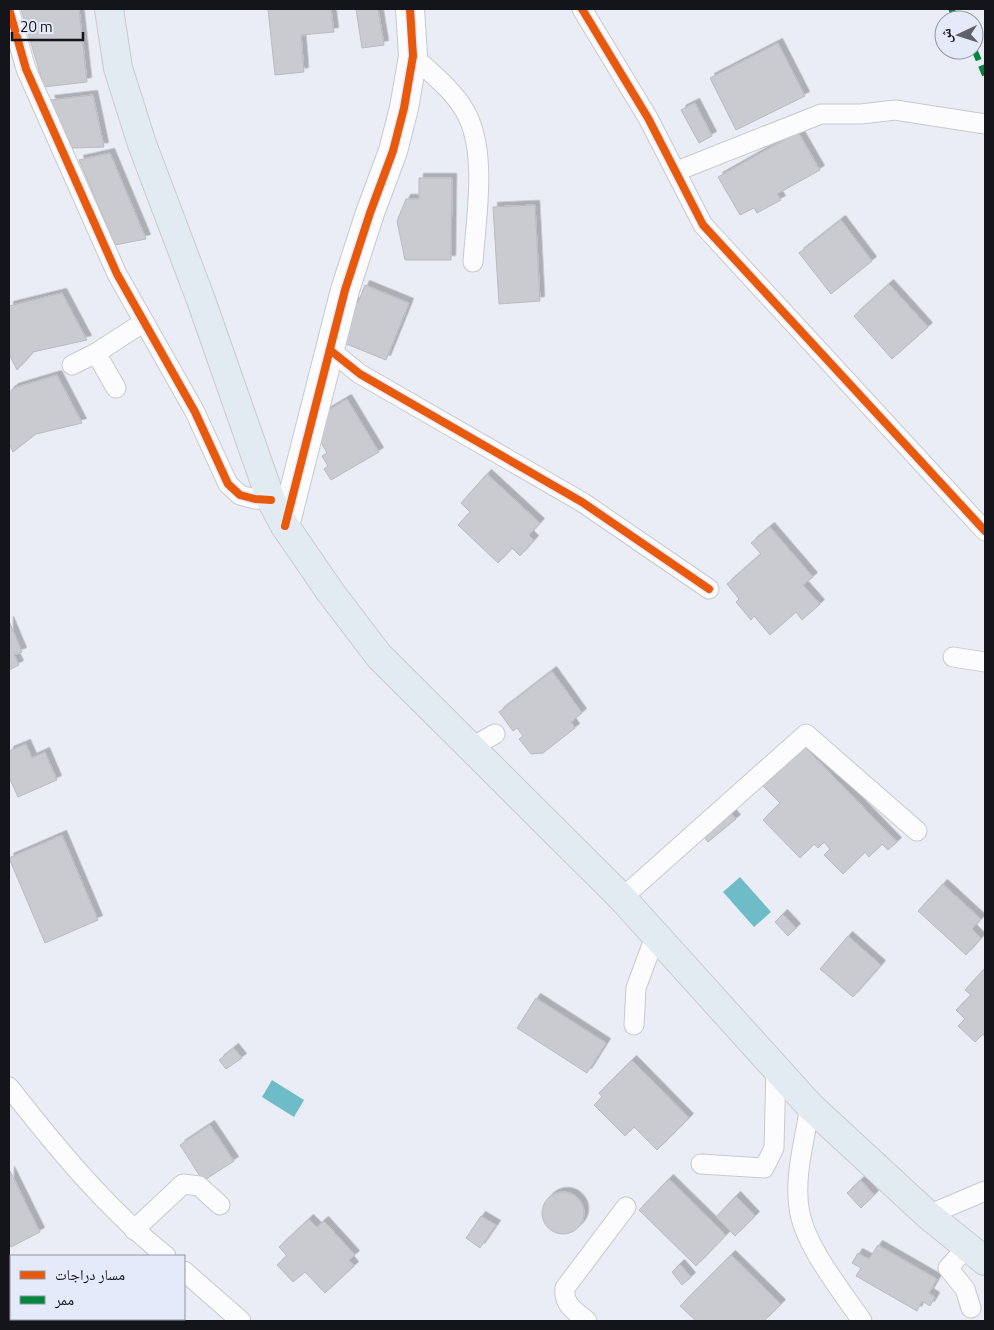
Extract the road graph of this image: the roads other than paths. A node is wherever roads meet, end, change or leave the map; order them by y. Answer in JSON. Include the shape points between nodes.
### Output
{"nodes":[{"id":1,"x":9,"y":9,"type":"edge"},
{"id":2,"x":109,"y":9,"type":"edge"},
{"id":3,"x":410,"y":9,"type":"edge"},
{"id":4,"x":582,"y":9,"type":"edge"},
{"id":5,"x":413,"y":56,"type":"junction"},
{"id":6,"x":985,"y":124,"type":"edge"},
{"id":7,"x":678,"y":171,"type":"junction"},
{"id":8,"x":473,"y":262,"type":"dead end"},
{"id":9,"x":144,"y":322,"type":"junction"},
{"id":10,"x":330,"y":350,"type":"junction"},
{"id":11,"x":96,"y":353,"type":"junction"},
{"id":12,"x":72,"y":365,"type":"dead end"},
{"id":13,"x":116,"y":388,"type":"dead end"},
{"id":14,"x":271,"y":500,"type":"junction"},
{"id":15,"x":285,"y":526,"type":"junction"},
{"id":16,"x":985,"y":532,"type":"edge"},
{"id":17,"x":710,"y":589,"type":"dead end"},
{"id":18,"x":953,"y":657,"type":"dead end"},
{"id":19,"x":985,"y":662,"type":"edge"},
{"id":20,"x":495,"y":734,"type":"dead end"},
{"id":21,"x":472,"y":748,"type":"junction"},
{"id":22,"x":917,"y":831,"type":"dead end"},
{"id":23,"x":669,"y":868,"type":"dead end"},
{"id":24,"x":622,"y":898,"type":"junction"},
{"id":25,"x":656,"y":934,"type":"junction"},
{"id":26,"x":634,"y":1025,"type":"dead end"},
{"id":27,"x":776,"y":1066,"type":"junction"},
{"id":28,"x":9,"y":1086,"type":"edge"},
{"id":29,"x":810,"y":1106,"type":"junction"},
{"id":30,"x":701,"y":1164,"type":"dead end"},
{"id":31,"x":985,"y":1191,"type":"edge"},
{"id":32,"x":220,"y":1205,"type":"dead end"},
{"id":33,"x":626,"y":1207,"type":"dead end"},
{"id":34,"x":928,"y":1215,"type":"junction"},
{"id":35,"x":134,"y":1230,"type":"junction"},
{"id":36,"x":976,"y":1254,"type":"edge"},
{"id":37,"x":165,"y":1255,"type":"edge"},
{"id":38,"x":185,"y":1272,"type":"edge"},
{"id":39,"x":971,"y":1308,"type":"dead end"},
{"id":40,"x":241,"y":1321,"type":"edge"},
{"id":41,"x":587,"y":1321,"type":"edge"},
{"id":42,"x":862,"y":1321,"type":"edge"}],
"edges":[{"from":1,"to":9,"type":"street","via":[[26,69],[117,274]]},
{"from":2,"to":14,"type":"main road","via":[[118,68],[142,144]]},
{"from":3,"to":5,"type":"street"},
{"from":4,"to":7,"type":"street"},
{"from":5,"to":8,"type":"street","via":[[445,85],[460,105],[476,137],[478,192]]},
{"from":5,"to":10,"type":"street","via":[[394,151],[370,213]]},
{"from":6,"to":7,"type":"street","via":[[895,110],[821,114]]},
{"from":7,"to":16,"type":"street","via":[[704,225]]},
{"from":9,"to":11,"type":"street"},
{"from":9,"to":14,"type":"street","via":[[195,412],[228,484],[240,495]]},
{"from":10,"to":15,"type":"street"},
{"from":10,"to":17,"type":"street","via":[[360,374],[582,502]]},
{"from":11,"to":12,"type":"street"},
{"from":11,"to":13,"type":"street"},
{"from":14,"to":15,"type":"main road"},
{"from":15,"to":21,"type":"main road","via":[[331,594],[379,656]]},
{"from":18,"to":19,"type":"street"},
{"from":20,"to":21,"type":"street"},
{"from":21,"to":24,"type":"main road"},
{"from":22,"to":24,"type":"street","via":[[806,734]]},
{"from":23,"to":24,"type":"street"},
{"from":24,"to":25,"type":"main road"},
{"from":25,"to":26,"type":"street","via":[[636,988]]},
{"from":25,"to":27,"type":"main road"},
{"from":27,"to":29,"type":"main road"},
{"from":27,"to":30,"type":"street","via":[[774,1148],[764,1168]]},
{"from":28,"to":35,"type":"street","via":[[44,1132]]},
{"from":29,"to":34,"type":"main road"},
{"from":29,"to":42,"type":"street","via":[[799,1175],[799,1209],[811,1242]]},
{"from":31,"to":34,"type":"street"},
{"from":32,"to":35,"type":"street","via":[[199,1186],[183,1184]]},
{"from":33,"to":41,"type":"street","via":[[565,1288],[564,1298],[568,1306]]},
{"from":34,"to":36,"type":"main road"},
{"from":35,"to":37,"type":"street"},
{"from":36,"to":39,"type":"street","via":[[948,1268],[965,1289]]},
{"from":38,"to":40,"type":"street"}]}
